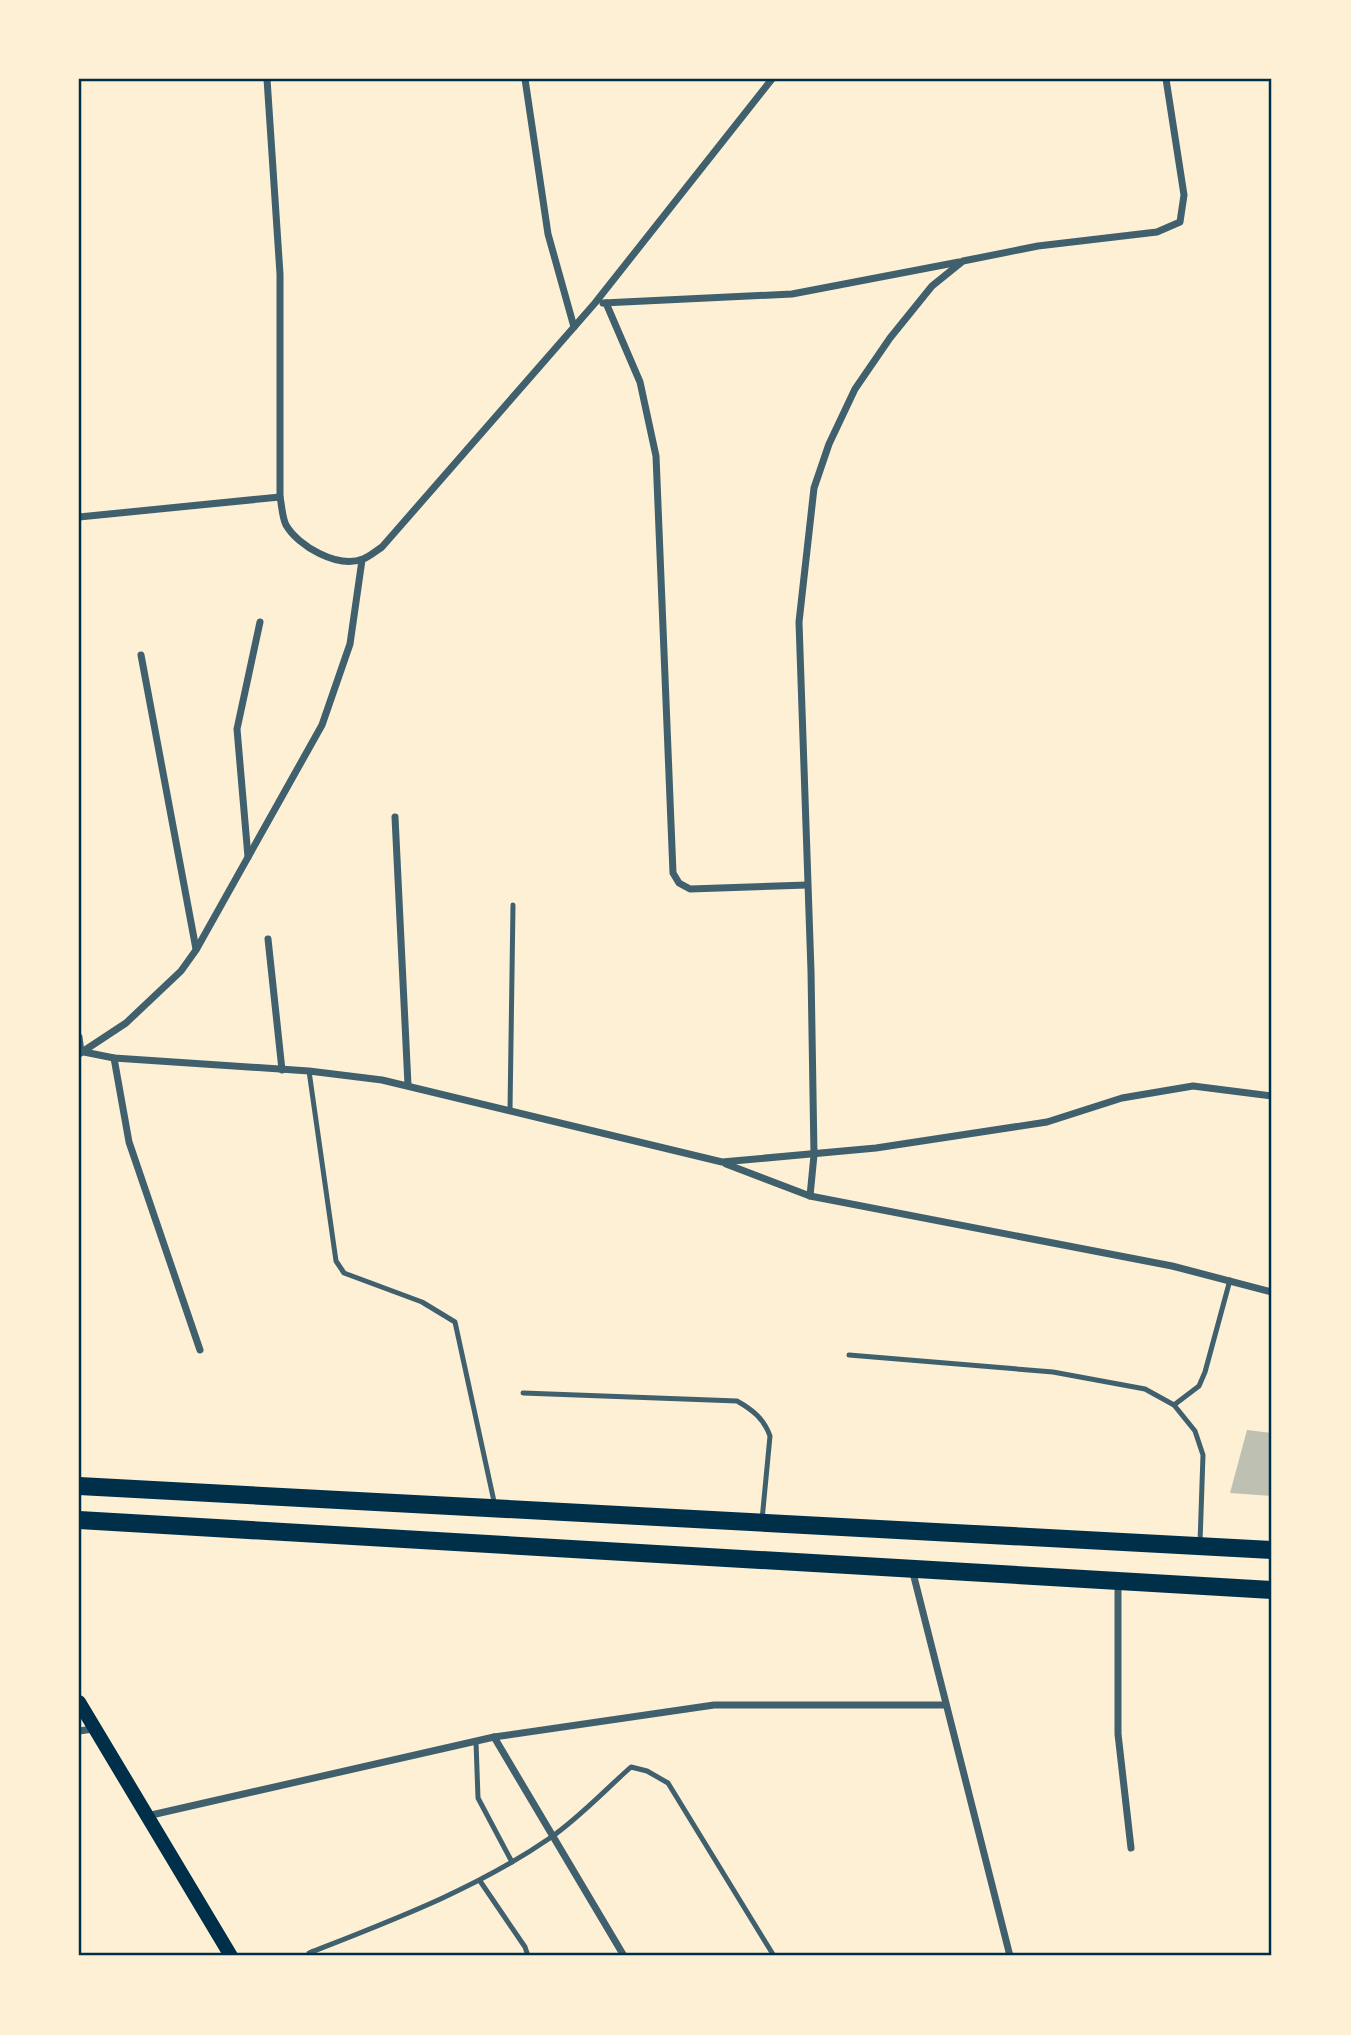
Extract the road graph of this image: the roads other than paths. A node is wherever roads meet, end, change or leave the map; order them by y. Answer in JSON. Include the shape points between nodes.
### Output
{"nodes":[{"id":1,"x":267,"y":79,"type":"edge"},
{"id":2,"x":525,"y":79,"type":"edge"},
{"id":3,"x":772,"y":79,"type":"edge"},
{"id":4,"x":1166,"y":79,"type":"edge"},
{"id":5,"x":963,"y":261,"type":"junction"},
{"id":6,"x":595,"y":303,"type":"junction"},
{"id":7,"x":606,"y":303,"type":"junction"},
{"id":8,"x":574,"y":327,"type":"junction"},
{"id":9,"x":280,"y":497,"type":"junction"},
{"id":10,"x":79,"y":517,"type":"edge"},
{"id":11,"x":362,"y":560,"type":"junction"},
{"id":12,"x":260,"y":622,"type":"dead end"},
{"id":13,"x":141,"y":655,"type":"dead end"},
{"id":14,"x":396,"y":817,"type":"dead end"},
{"id":15,"x":248,"y":858,"type":"junction"},
{"id":16,"x":807,"y":885,"type":"junction"},
{"id":17,"x":513,"y":905,"type":"dead end"},
{"id":18,"x":268,"y":939,"type":"dead end"},
{"id":19,"x":196,"y":950,"type":"junction"},
{"id":20,"x":79,"y":1037,"type":"edge"},
{"id":21,"x":79,"y":1053,"type":"edge"},
{"id":22,"x":114,"y":1058,"type":"junction"},
{"id":23,"x":282,"y":1070,"type":"junction"},
{"id":24,"x":309,"y":1071,"type":"junction"},
{"id":25,"x":408,"y":1085,"type":"junction"},
{"id":26,"x":1272,"y":1096,"type":"edge"},
{"id":27,"x":510,"y":1110,"type":"junction"},
{"id":28,"x":814,"y":1155,"type":"junction"},
{"id":29,"x":722,"y":1162,"type":"junction"},
{"id":30,"x":810,"y":1196,"type":"junction"},
{"id":31,"x":1230,"y":1280,"type":"junction"},
{"id":32,"x":1272,"y":1292,"type":"edge"},
{"id":33,"x":200,"y":1350,"type":"dead end"},
{"id":34,"x":849,"y":1355,"type":"dead end"},
{"id":35,"x":523,"y":1393,"type":"dead end"},
{"id":36,"x":1174,"y":1405,"type":"junction"},
{"id":37,"x":79,"y":1486,"type":"edge"},
{"id":38,"x":495,"y":1509,"type":"junction"},
{"id":39,"x":83,"y":1521,"type":"edge"},
{"id":40,"x":761,"y":1523,"type":"junction"},
{"id":41,"x":1200,"y":1546,"type":"junction"},
{"id":42,"x":1272,"y":1550,"type":"edge"},
{"id":43,"x":912,"y":1569,"type":"junction"},
{"id":44,"x":1118,"y":1581,"type":"junction"},
{"id":45,"x":1272,"y":1590,"type":"edge"},
{"id":46,"x":79,"y":1702,"type":"edge"},
{"id":47,"x":946,"y":1705,"type":"junction"},
{"id":48,"x":86,"y":1730,"type":"edge"},
{"id":49,"x":494,"y":1737,"type":"junction"},
{"id":50,"x":476,"y":1742,"type":"junction"},
{"id":51,"x":146,"y":1816,"type":"junction"},
{"id":52,"x":552,"y":1836,"type":"junction"},
{"id":53,"x":1131,"y":1848,"type":"dead end"},
{"id":54,"x":512,"y":1862,"type":"junction"},
{"id":55,"x":480,"y":1881,"type":"junction"},
{"id":56,"x":309,"y":1953,"type":"dead end"},
{"id":57,"x":231,"y":1956,"type":"edge"},
{"id":58,"x":528,"y":1956,"type":"edge"},
{"id":59,"x":624,"y":1956,"type":"edge"},
{"id":60,"x":774,"y":1956,"type":"edge"},
{"id":61,"x":1010,"y":1956,"type":"edge"}],
"edges":[{"from":1,"to":9,"type":"street","via":[[280,274]]},
{"from":2,"to":8,"type":"street","via":[[548,234]]},
{"from":3,"to":6,"type":"street"},
{"from":4,"to":5,"type":"street","via":[[1184,195],[1180,222],[1157,232],[1038,246]]},
{"from":5,"to":7,"type":"street","via":[[792,293]]},
{"from":5,"to":16,"type":"street","via":[[932,286],[869,367],[841,416],[814,488],[799,622]]},
{"from":6,"to":7,"type":"street"},
{"from":6,"to":8,"type":"street"},
{"from":7,"to":16,"type":"street","via":[[640,382],[656,456],[673,873],[690,889]]},
{"from":8,"to":11,"type":"street","via":[[382,547]]},
{"from":9,"to":10,"type":"street"},
{"from":9,"to":11,"type":"street","via":[[284,523],[298,539],[341,561]]},
{"from":11,"to":15,"type":"street","via":[[350,644],[338,684],[322,725]]},
{"from":12,"to":15,"type":"street","via":[[237,729]]},
{"from":13,"to":19,"type":"street"},
{"from":14,"to":25,"type":"street"},
{"from":15,"to":19,"type":"street"},
{"from":16,"to":28,"type":"street"},
{"from":17,"to":27,"type":"lane"},
{"from":18,"to":23,"type":"street"},
{"from":19,"to":21,"type":"street","via":[[181,971],[126,1023]]},
{"from":20,"to":21,"type":"street"},
{"from":21,"to":22,"type":"street"},
{"from":22,"to":23,"type":"street"},
{"from":22,"to":33,"type":"street","via":[[129,1142]]},
{"from":23,"to":24,"type":"street"},
{"from":24,"to":25,"type":"street"},
{"from":24,"to":38,"type":"lane","via":[[336,1261],[344,1273],[422,1302],[455,1322]]},
{"from":25,"to":27,"type":"street"},
{"from":26,"to":28,"type":"street","via":[[1193,1086],[1158,1090],[1047,1122]]},
{"from":27,"to":29,"type":"street"},
{"from":28,"to":29,"type":"street"},
{"from":28,"to":30,"type":"street"},
{"from":29,"to":30,"type":"street"},
{"from":30,"to":31,"type":"street"},
{"from":31,"to":32,"type":"street"},
{"from":31,"to":36,"type":"lane","via":[[1199,1386]]},
{"from":34,"to":36,"type":"lane","via":[[1053,1371],[1145,1389]]},
{"from":35,"to":40,"type":"lane","via":[[737,1401],[750,1408],[766,1424],[770,1436]]},
{"from":36,"to":41,"type":"lane","via":[[1195,1431],[1203,1455]]},
{"from":37,"to":38,"type":"highway"},
{"from":38,"to":40,"type":"highway"},
{"from":39,"to":43,"type":"highway"},
{"from":40,"to":41,"type":"highway"},
{"from":41,"to":42,"type":"highway"},
{"from":43,"to":44,"type":"highway"},
{"from":43,"to":47,"type":"street"},
{"from":44,"to":45,"type":"highway"},
{"from":44,"to":53,"type":"street","via":[[1118,1734]]},
{"from":46,"to":48,"type":"main road"},
{"from":47,"to":49,"type":"street","via":[[714,1705]]},
{"from":47,"to":61,"type":"street"},
{"from":48,"to":51,"type":"main road"},
{"from":49,"to":50,"type":"street"},
{"from":49,"to":52,"type":"street"},
{"from":50,"to":51,"type":"street"},
{"from":50,"to":54,"type":"lane","via":[[478,1798]]},
{"from":51,"to":57,"type":"main road"},
{"from":52,"to":54,"type":"lane"},
{"from":52,"to":59,"type":"street"},
{"from":52,"to":60,"type":"lane","via":[[631,1767],[647,1771],[668,1783]]},
{"from":54,"to":55,"type":"lane"},
{"from":55,"to":56,"type":"lane"},
{"from":55,"to":58,"type":"lane"}]}
